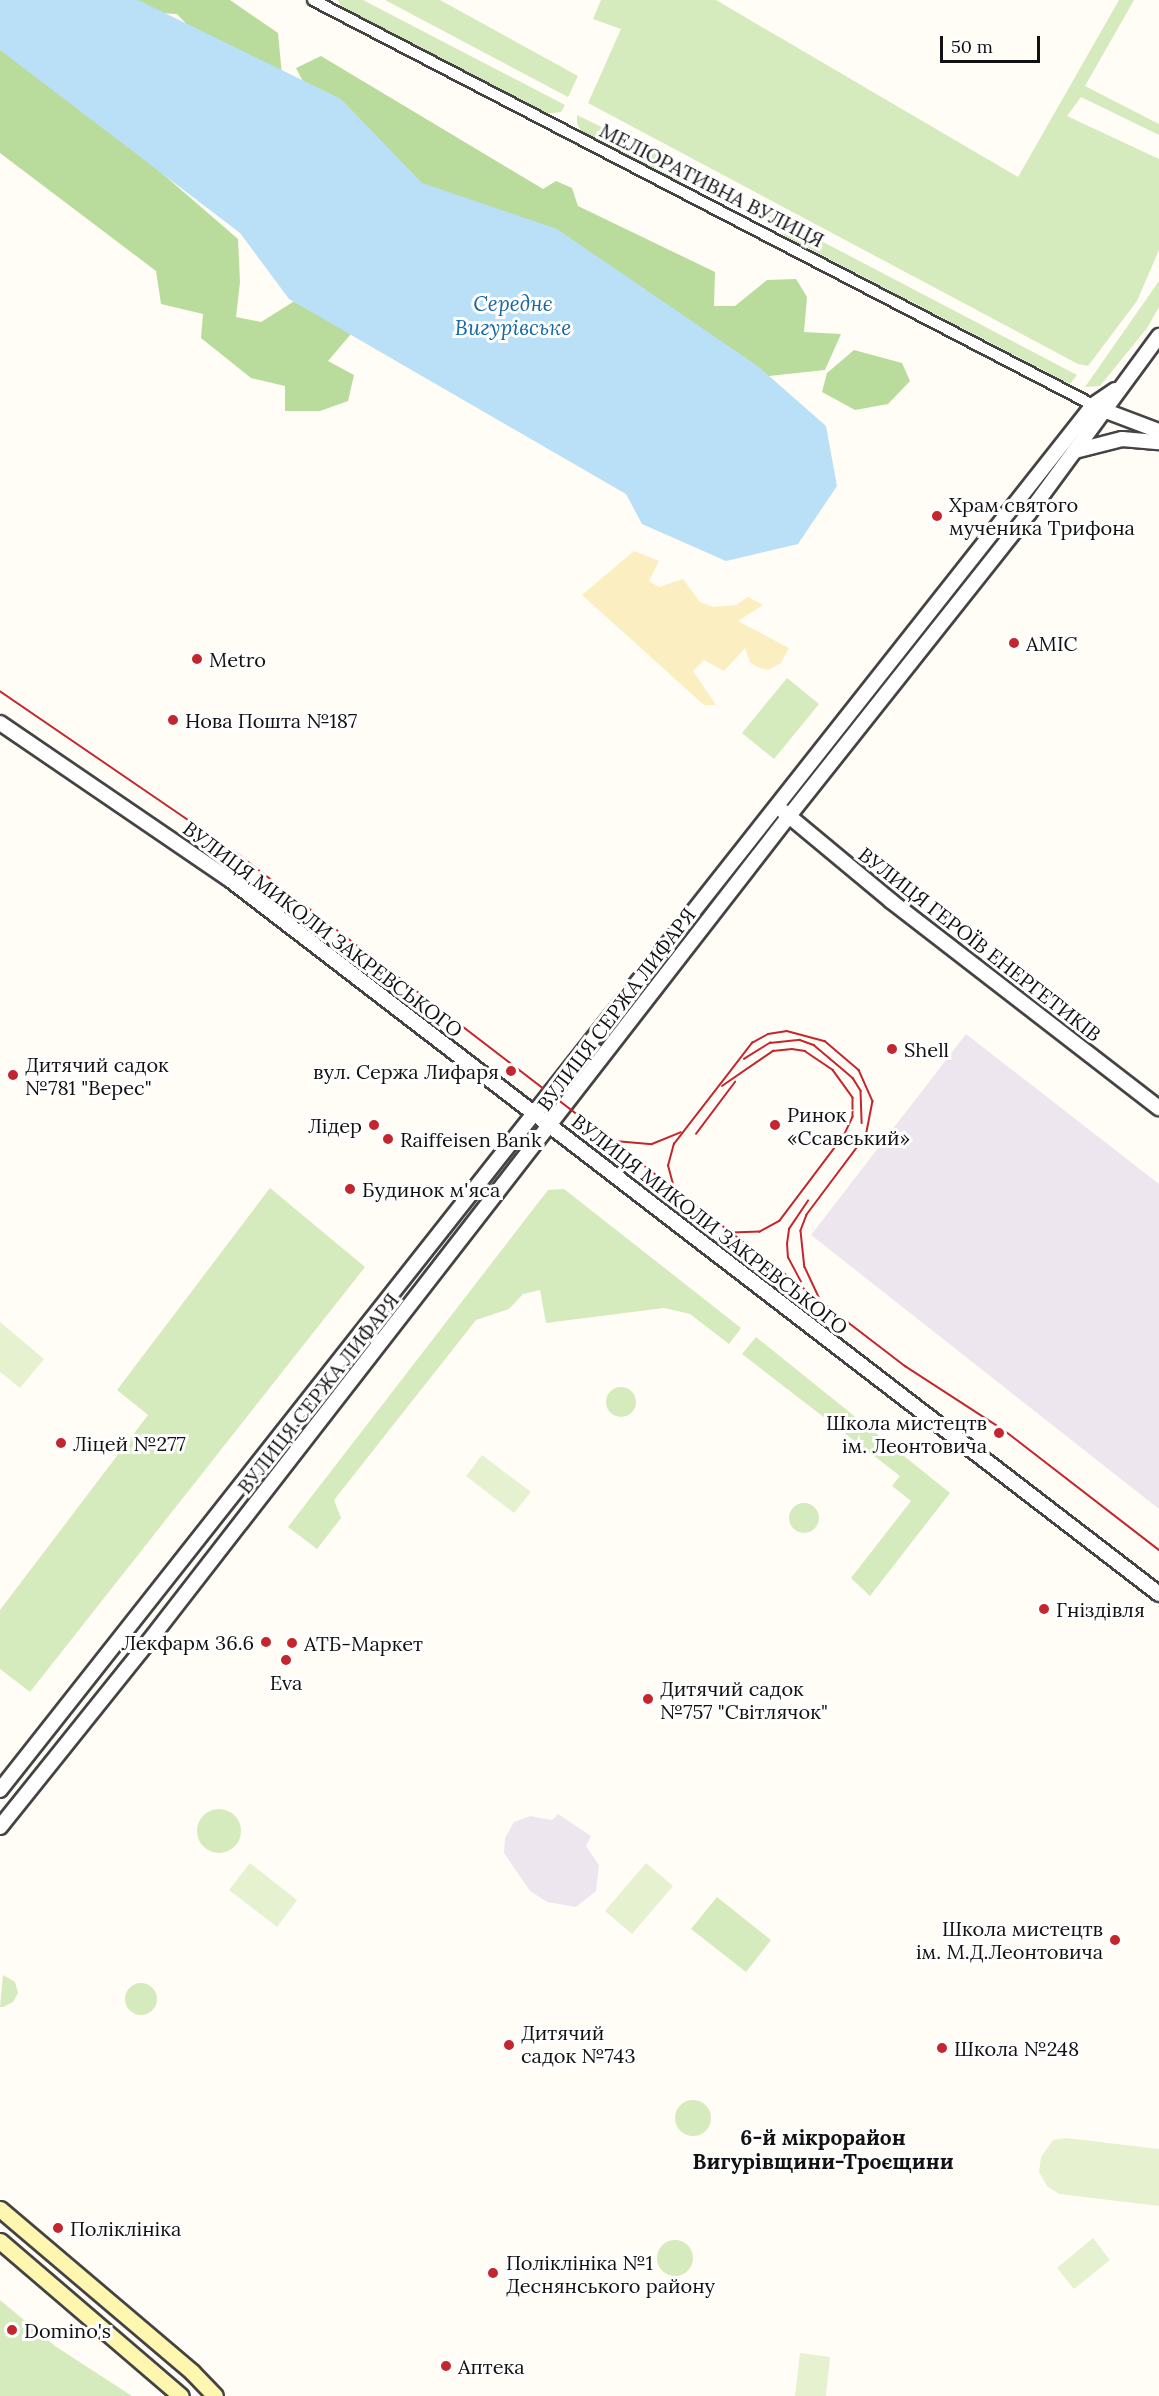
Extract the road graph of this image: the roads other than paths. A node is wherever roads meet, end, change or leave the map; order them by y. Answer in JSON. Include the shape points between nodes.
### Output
{"nodes":[{"id":1,"x":314,"y":0,"type":"edge"},
{"id":2,"x":1159,"y":336,"type":"edge"},
{"id":3,"x":1099,"y":408,"type":"junction"},
{"id":4,"x":1159,"y":431,"type":"edge"},
{"id":5,"x":1159,"y":442,"type":"edge"},
{"id":6,"x":1075,"y":451,"type":"junction"},
{"id":7,"x":0,"y":723,"type":"edge"},
{"id":8,"x":784,"y":812,"type":"junction"},
{"id":9,"x":1159,"y":1108,"type":"edge"},
{"id":10,"x":533,"y":1111,"type":"junction"},
{"id":11,"x":551,"y":1126,"type":"junction"},
{"id":12,"x":1159,"y":1594,"type":"edge"},
{"id":13,"x":0,"y":1790,"type":"edge"},
{"id":14,"x":0,"y":1827,"type":"edge"},
{"id":15,"x":0,"y":2209,"type":"edge"},
{"id":16,"x":0,"y":2241,"type":"edge"},
{"id":17,"x":181,"y":2396,"type":"edge"},
{"id":18,"x":215,"y":2396,"type":"edge"}],
"edges":[{"from":1,"to":3,"type":"street","name":"МЕЛІОРАТИВНА ВУЛИЦЯ"},
{"from":2,"to":3,"type":"street"},
{"from":3,"to":4,"type":"street"},
{"from":3,"to":6,"type":"street","name":"ВУЛИЦЯ СЕРЖА ЛИФАРЯ"},
{"from":3,"to":8,"type":"street","name":"ВУЛИЦЯ СЕРЖА ЛИФАРЯ"},
{"from":5,"to":6,"type":"street","via":[[1122,439]]},
{"from":6,"to":8,"type":"street","name":"ВУЛИЦЯ СЕРЖА ЛИФАРЯ"},
{"from":7,"to":10,"type":"street","name":"ВУЛИЦЯ МИКОЛИ ЗАКРЕВСЬКОГО","via":[[229,879]]},
{"from":8,"to":9,"type":"street","name":"ВУЛИЦЯ ГЕРОЇВ ЕНЕРГЕТИКІВ","via":[[1034,1014]]},
{"from":8,"to":10,"type":"street","name":"ВУЛИЦЯ СЕРЖА ЛИФАРЯ"},
{"from":8,"to":11,"type":"street","name":"ВУЛИЦЯ СЕРЖА ЛИФАРЯ"},
{"from":10,"to":11,"type":"street","name":"ВУЛИЦЯ МИКОЛИ ЗАКРЕВСЬКОГО"},
{"from":10,"to":13,"type":"street","name":"ВУЛИЦЯ СЕРЖА ЛИФАРЯ"},
{"from":11,"to":12,"type":"street","name":"ВУЛИЦЯ МИКОЛИ ЗАКРЕВСЬКОГО"},
{"from":11,"to":14,"type":"street","name":"ВУЛИЦЯ СЕРЖА ЛИФАРЯ"},
{"from":15,"to":18,"type":"main road","via":[[187,2367]]},
{"from":16,"to":17,"type":"main road"}]}
